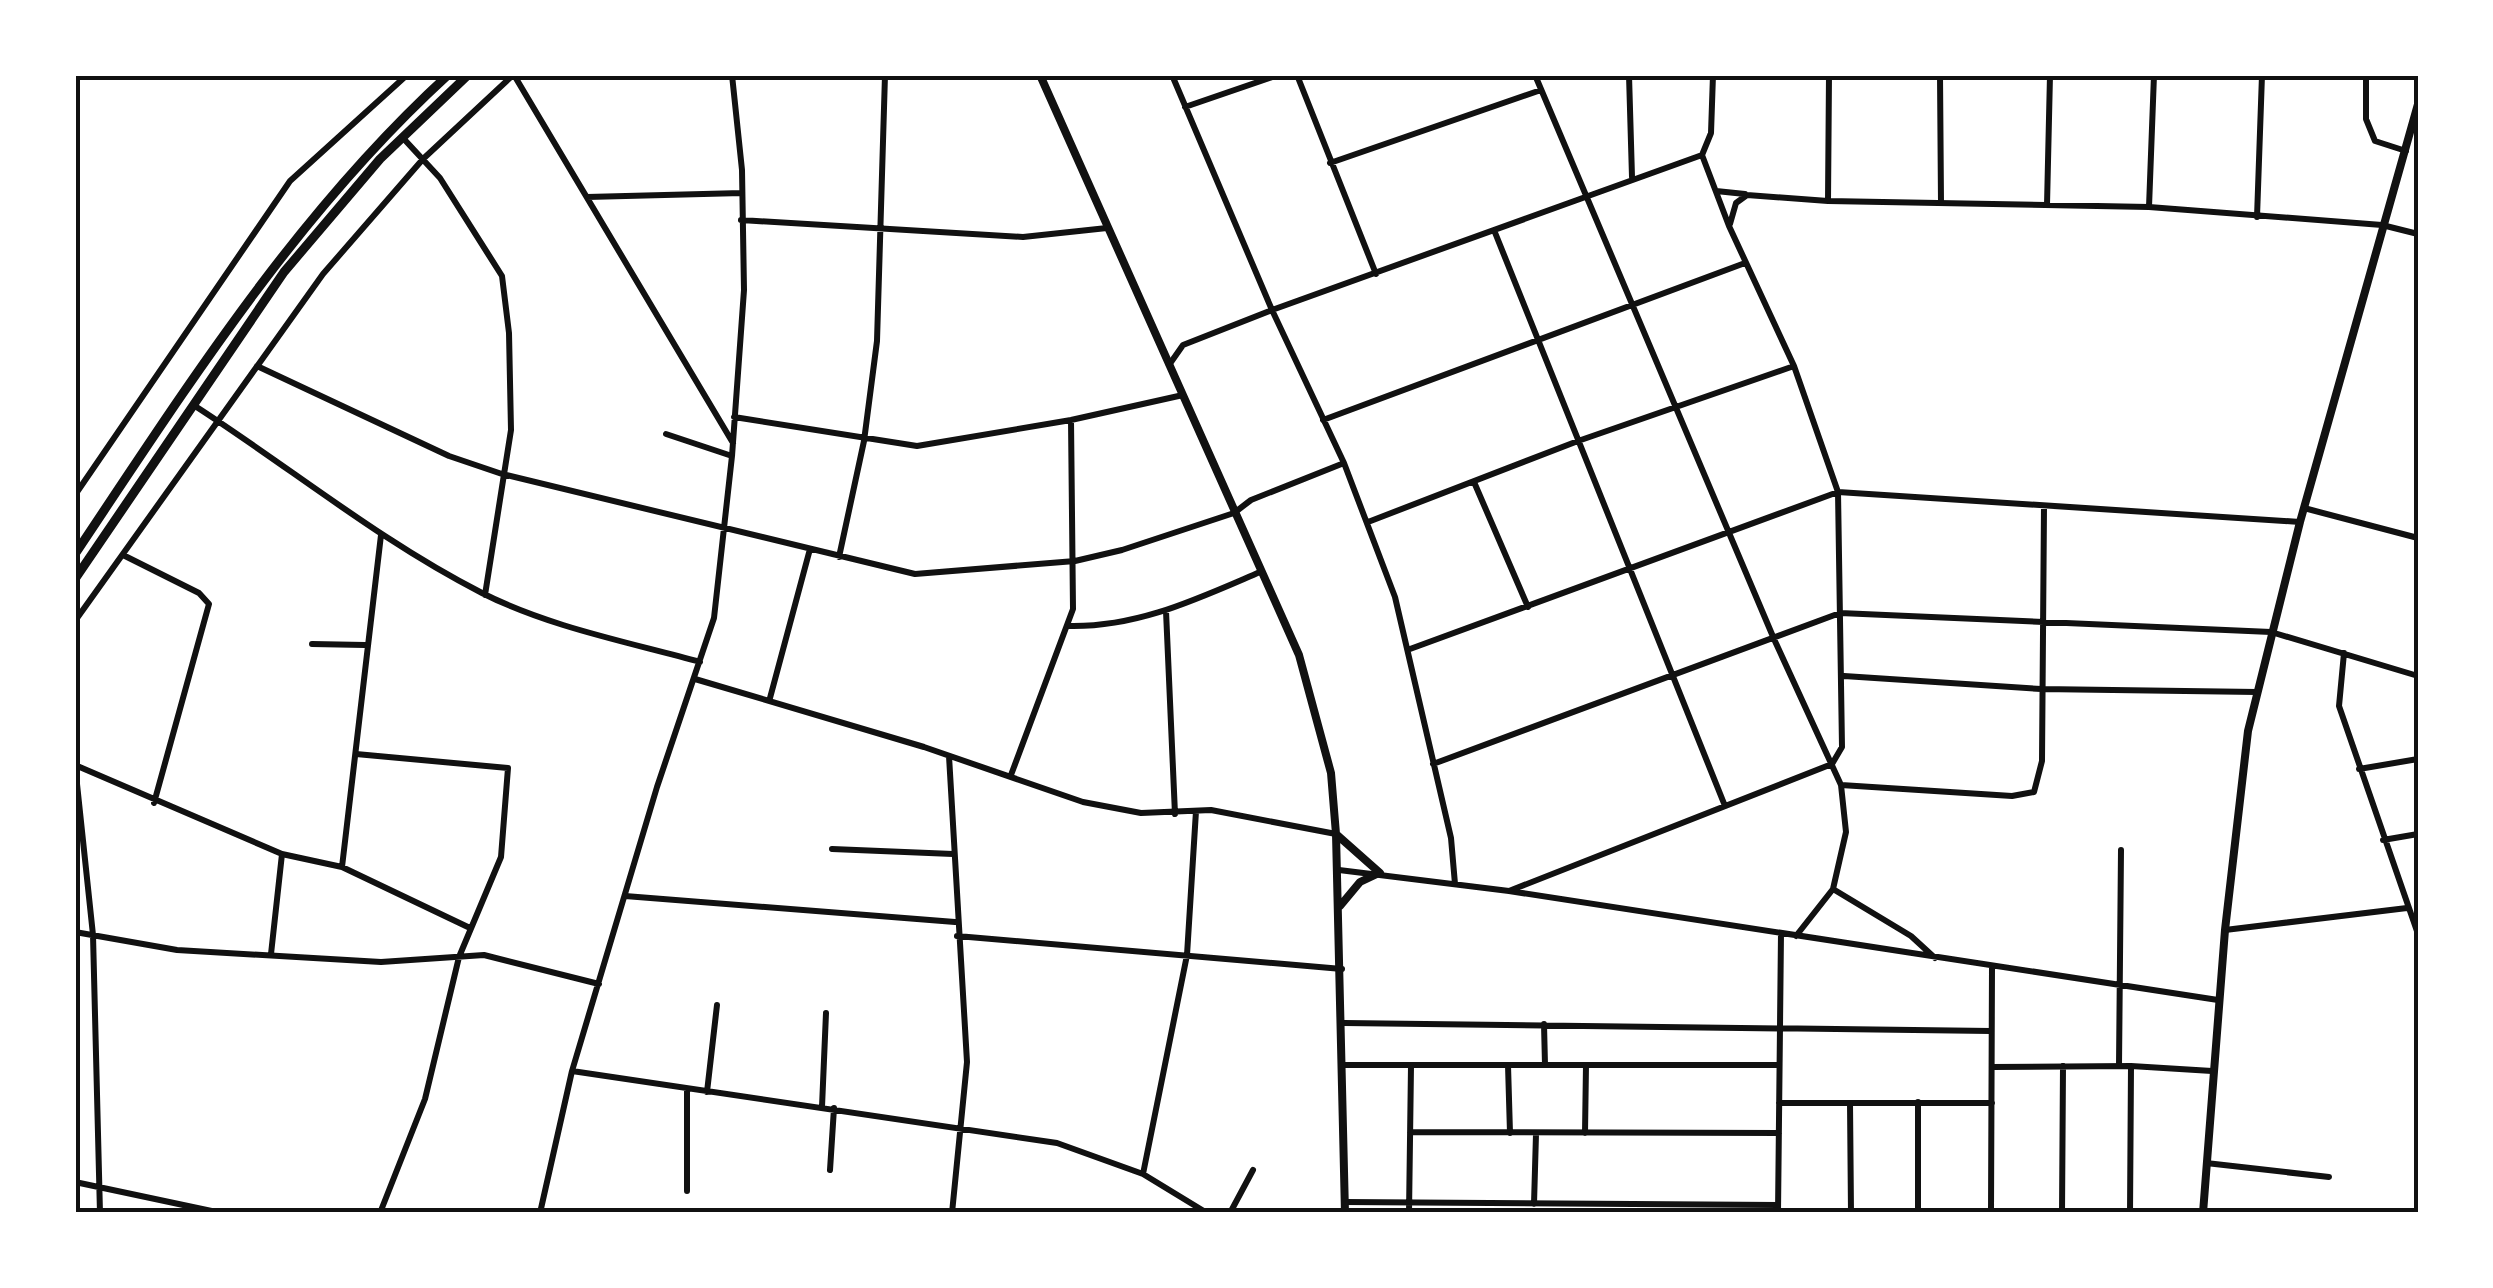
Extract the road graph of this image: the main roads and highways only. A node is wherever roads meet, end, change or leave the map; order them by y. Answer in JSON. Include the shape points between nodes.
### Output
{"nodes":[{"id":1,"x":448,"y":75,"type":"edge"},
{"id":2,"x":468,"y":75,"type":"edge"},
{"id":3,"x":75,"y":554,"type":"edge"},
{"id":4,"x":75,"y":580,"type":"edge"}],
"edges":[{"from":1,"to":3,"type":"main road","via":[[370,149],[273,264]]},
{"from":2,"to":4,"type":"main road","via":[[380,159],[284,272]]}]}
